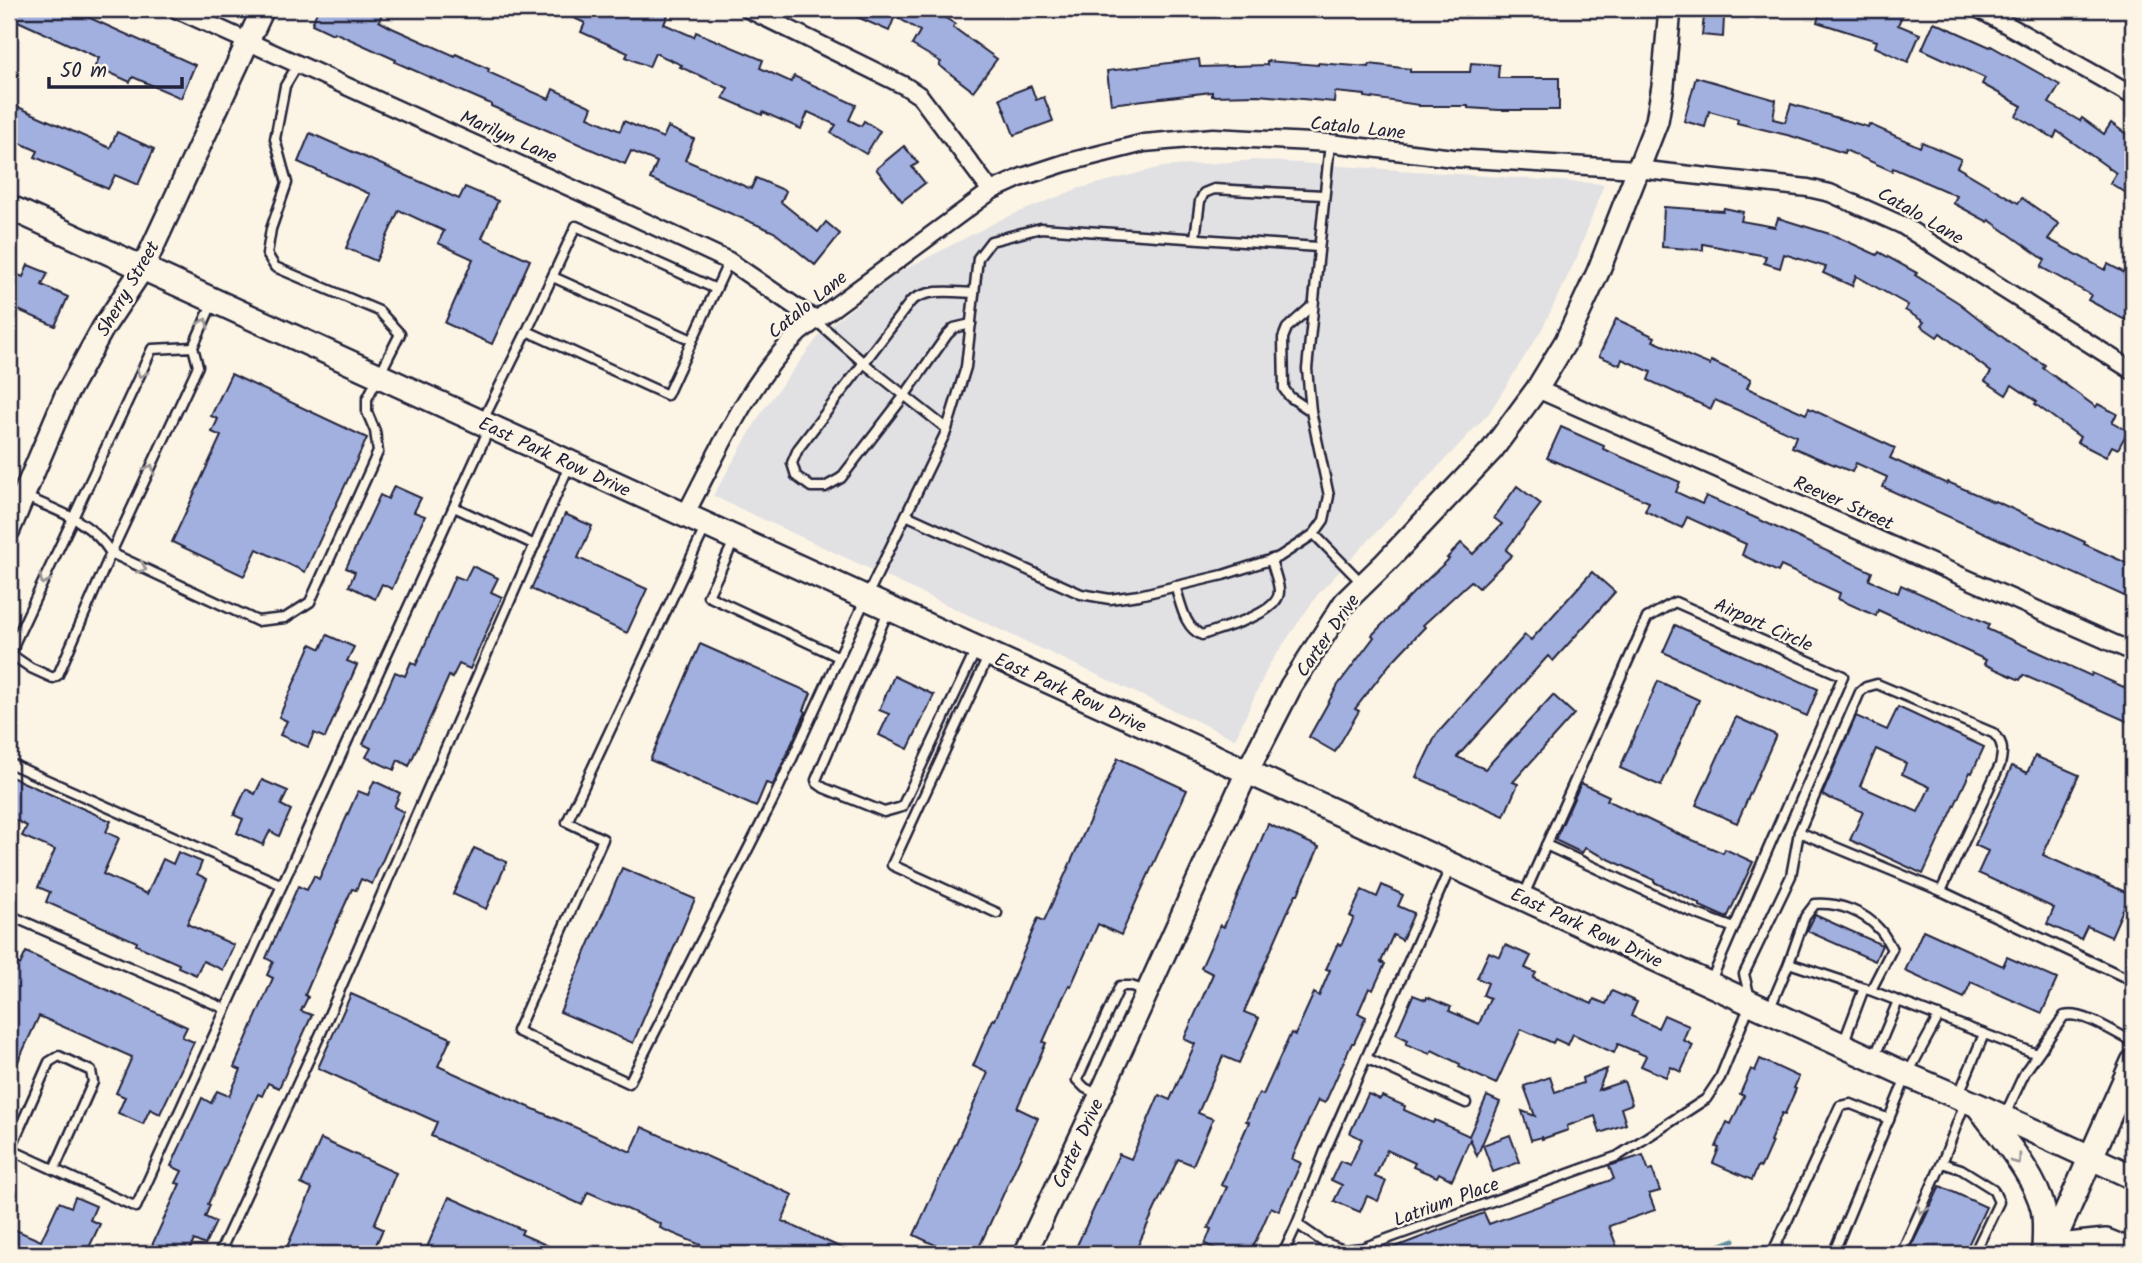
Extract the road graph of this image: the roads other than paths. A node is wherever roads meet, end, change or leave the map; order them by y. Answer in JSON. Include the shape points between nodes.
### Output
{"nodes":[{"id":1,"x":176,"y":9,"type":"edge"},
{"id":2,"x":263,"y":9,"type":"edge"},
{"id":3,"x":748,"y":9,"type":"edge"},
{"id":4,"x":1670,"y":9,"type":"edge"},
{"id":5,"x":1979,"y":9,"type":"edge"},
{"id":6,"x":248,"y":41,"type":"junction"},
{"id":7,"x":298,"y":64,"type":"junction"},
{"id":8,"x":2133,"y":96,"type":"edge"},
{"id":9,"x":1330,"y":143,"type":"junction"},
{"id":10,"x":1637,"y":169,"type":"junction"},
{"id":11,"x":991,"y":191,"type":"junction"},
{"id":12,"x":1323,"y":195,"type":"junction"},
{"id":13,"x":9,"y":207,"type":"edge"},
{"id":14,"x":1195,"y":239,"type":"junction"},
{"id":15,"x":1318,"y":247,"type":"junction"},
{"id":16,"x":729,"y":261,"type":"junction"},
{"id":17,"x":143,"y":268,"type":"junction"},
{"id":18,"x":553,"y":277,"type":"junction"},
{"id":19,"x":716,"y":289,"type":"junction"},
{"id":20,"x":974,"y":293,"type":"junction"},
{"id":21,"x":214,"y":300,"type":"junction"},
{"id":22,"x":1312,"y":305,"type":"junction"},
{"id":23,"x":815,"y":320,"type":"junction"},
{"id":24,"x":971,"y":324,"type":"junction"},
{"id":25,"x":527,"y":331,"type":"junction"},
{"id":26,"x":692,"y":340,"type":"junction"},
{"id":27,"x":194,"y":347,"type":"junction"},
{"id":28,"x":865,"y":363,"type":"junction"},
{"id":29,"x":2133,"y":371,"type":"edge"},
{"id":30,"x":378,"y":375,"type":"junction"},
{"id":31,"x":1538,"y":389,"type":"junction"},
{"id":32,"x":905,"y":395,"type":"junction"},
{"id":33,"x":1311,"y":411,"type":"junction"},
{"id":34,"x":486,"y":424,"type":"junction"},
{"id":35,"x":947,"y":429,"type":"junction"},
{"id":36,"x":570,"y":463,"type":"junction"},
{"id":37,"x":16,"y":493,"type":"edge"},
{"id":38,"x":454,"y":507,"type":"junction"},
{"id":39,"x":906,"y":515,"type":"junction"},
{"id":40,"x":73,"y":518,"type":"junction"},
{"id":41,"x":696,"y":520,"type":"junction"},
{"id":42,"x":9,"y":530,"type":"edge"},
{"id":43,"x":1314,"y":534,"type":"junction"},
{"id":44,"x":735,"y":538,"type":"junction"},
{"id":45,"x":535,"y":545,"type":"junction"},
{"id":46,"x":111,"y":553,"type":"junction"},
{"id":47,"x":1271,"y":559,"type":"junction"},
{"id":48,"x":1363,"y":584,"type":"junction"},
{"id":49,"x":1175,"y":586,"type":"junction"},
{"id":50,"x":866,"y":598,"type":"junction"},
{"id":51,"x":889,"y":609,"type":"junction"},
{"id":52,"x":983,"y":651,"type":"junction"},
{"id":53,"x":2133,"y":652,"type":"edge"},
{"id":54,"x":10,"y":654,"type":"edge"},
{"id":55,"x":839,"y":657,"type":"junction"},
{"id":56,"x":9,"y":763,"type":"edge"},
{"id":57,"x":1247,"y":772,"type":"junction"},
{"id":58,"x":1799,"y":832,"type":"junction"},
{"id":59,"x":1546,"y":845,"type":"junction"},
{"id":60,"x":1451,"y":865,"type":"junction"},
{"id":61,"x":282,"y":885,"type":"junction"},
{"id":62,"x":1941,"y":891,"type":"junction"},
{"id":63,"x":1522,"y":898,"type":"junction"},
{"id":64,"x":998,"y":913,"type":"dead end"},
{"id":65,"x":9,"y":915,"type":"edge"},
{"id":66,"x":1734,"y":928,"type":"junction"},
{"id":67,"x":1789,"y":963,"type":"junction"},
{"id":68,"x":2133,"y":981,"type":"edge"},
{"id":69,"x":1710,"y":983,"type":"junction"},
{"id":70,"x":1868,"y":989,"type":"junction"},
{"id":71,"x":1898,"y":1000,"type":"junction"},
{"id":72,"x":1760,"y":1006,"type":"junction"},
{"id":73,"x":226,"y":1009,"type":"junction"},
{"id":74,"x":1939,"y":1016,"type":"junction"},
{"id":75,"x":1984,"y":1034,"type":"junction"},
{"id":76,"x":2133,"y":1042,"type":"edge"},
{"id":77,"x":1843,"y":1045,"type":"junction"},
{"id":78,"x":2037,"y":1054,"type":"junction"},
{"id":79,"x":1366,"y":1058,"type":"junction"},
{"id":80,"x":1873,"y":1059,"type":"junction"},
{"id":81,"x":2133,"y":1062,"type":"edge"},
{"id":82,"x":1907,"y":1075,"type":"junction"},
{"id":83,"x":1967,"y":1101,"type":"junction"},
{"id":84,"x":1466,"y":1103,"type":"dead end"},
{"id":85,"x":2004,"y":1117,"type":"junction"},
{"id":86,"x":1889,"y":1119,"type":"junction"},
{"id":87,"x":9,"y":1149,"type":"edge"},
{"id":88,"x":2091,"y":1157,"type":"junction"},
{"id":89,"x":1942,"y":1163,"type":"junction"},
{"id":90,"x":54,"y":1170,"type":"junction"},
{"id":91,"x":2133,"y":1177,"type":"edge"},
{"id":92,"x":1297,"y":1224,"type":"junction"},
{"id":93,"x":2133,"y":1252,"type":"edge"},
{"id":94,"x":219,"y":1254,"type":"edge"},
{"id":95,"x":1025,"y":1254,"type":"edge"},
{"id":96,"x":1283,"y":1254,"type":"edge"},
{"id":97,"x":1772,"y":1254,"type":"edge"},
{"id":98,"x":1833,"y":1254,"type":"edge"},
{"id":99,"x":1901,"y":1254,"type":"edge"},
{"id":100,"x":1974,"y":1254,"type":"edge"},
{"id":101,"x":2046,"y":1254,"type":"edge"},
{"id":102,"x":2059,"y":1254,"type":"edge"}],
"edges":[{"from":1,"to":6,"type":"street","name":"Marilyn Lane"},
{"from":2,"to":6,"type":"street","name":"Sherry Street"},
{"from":3,"to":11,"type":"street","via":[[920,96]]},
{"from":4,"to":10,"type":"street","name":"Carter Drive","via":[[1657,121]]},
{"from":5,"to":8,"type":"street"},
{"from":6,"to":7,"type":"street","name":"Marilyn Lane"},
{"from":6,"to":17,"type":"street","name":"Sherry Street"},
{"from":7,"to":16,"type":"street","name":"Marilyn Lane"},
{"from":7,"to":30,"type":"lane","via":[[285,86],[275,139],[287,183],[267,254],[275,267],[379,311],[400,334]]},
{"from":9,"to":10,"type":"street","name":"Catalo Lane","via":[[1453,158]]},
{"from":9,"to":11,"type":"street","name":"Catalo Lane","via":[[1213,137],[1144,143],[1066,163]]},
{"from":9,"to":12,"type":"lane"},
{"from":10,"to":29,"type":"street","name":"Catalo Lane","via":[[1808,188],[1860,205],[1902,225]]},
{"from":10,"to":31,"type":"street","name":"Carter Drive","via":[[1598,272]]},
{"from":11,"to":23,"type":"street","name":"Catalo Lane"},
{"from":12,"to":14,"type":"lane","via":[[1214,189],[1200,201]]},
{"from":12,"to":15,"type":"lane"},
{"from":13,"to":17,"type":"main road","name":"East Park Row Drive"},
{"from":14,"to":15,"type":"lane"},
{"from":14,"to":20,"type":"lane","via":[[1041,228],[1018,233],[991,241],[978,258]]},
{"from":15,"to":22,"type":"lane"},
{"from":16,"to":19,"type":"lane"},
{"from":16,"to":23,"type":"street","name":"Marilyn Lane"},
{"from":17,"to":21,"type":"main road","name":"East Park Row Drive"},
{"from":17,"to":37,"type":"street","name":"Sherry Street","via":[[103,328]]},
{"from":18,"to":19,"type":"lane","via":[[576,226]]},
{"from":18,"to":25,"type":"lane"},
{"from":18,"to":26,"type":"lane"},
{"from":19,"to":26,"type":"lane"},
{"from":20,"to":24,"type":"lane"},
{"from":20,"to":28,"type":"lane","via":[[920,294]]},
{"from":27,"to":21,"type":"lane","one_way":true},
{"from":21,"to":30,"type":"main road","name":"East Park Row Drive"},
{"from":22,"to":33,"type":"lane","via":[[1307,369]]},
{"from":22,"to":33,"type":"lane","via":[[1287,328],[1283,338],[1284,388]]},
{"from":23,"to":28,"type":"lane"},
{"from":23,"to":41,"type":"street","name":"Catalo Lane","via":[[761,374],[740,411]]},
{"from":24,"to":32,"type":"lane","via":[[947,335]]},
{"from":24,"to":35,"type":"lane","via":[[966,367]]},
{"from":25,"to":26,"type":"lane","via":[[667,396]]},
{"from":25,"to":34,"type":"lane"},
{"from":27,"to":40,"type":"lane","one_way":true,"via":[[152,349]]},
{"from":46,"to":27,"type":"lane","one_way":true,"via":[[198,366]]},
{"from":28,"to":32,"type":"lane"},
{"from":28,"to":32,"type":"lane","via":[[798,449],[792,463],[796,476],[811,487],[825,487],[841,478]]},
{"from":30,"to":34,"type":"main road","name":"East Park Row Drive"},
{"from":46,"to":30,"type":"lane","one_way":true,"via":[[257,621],[285,618],[310,602],[378,452],[367,412],[367,399]]},
{"from":31,"to":48,"type":"street","name":"Carter Drive","via":[[1492,450]]},
{"from":31,"to":53,"type":"street","name":"Reever Street"},
{"from":32,"to":35,"type":"lane"},
{"from":33,"to":43,"type":"lane","via":[[1329,496],[1324,520]]},
{"from":34,"to":36,"type":"main road","name":"East Park Row Drive"},
{"from":34,"to":38,"type":"lane"},
{"from":35,"to":39,"type":"lane"},
{"from":36,"to":41,"type":"main road","name":"East Park Row Drive"},
{"from":36,"to":45,"type":"lane"},
{"from":37,"to":40,"type":"lane"},
{"from":37,"to":42,"type":"street","name":"Sherry Street"},
{"from":38,"to":45,"type":"lane"},
{"from":38,"to":61,"type":"lane"},
{"from":39,"to":49,"type":"lane","via":[[1081,594],[1110,599]]},
{"from":39,"to":50,"type":"lane"},
{"from":40,"to":46,"type":"lane","via":[[101,537]]},
{"from":40,"to":54,"type":"lane","one_way":true},
{"from":41,"to":44,"type":"main road","name":"East Park Row Drive"},
{"from":41,"to":55,"type":"lane","via":[[567,822],[603,839],[517,1031],[629,1083],[774,798]]},
{"from":43,"to":47,"type":"lane"},
{"from":43,"to":48,"type":"lane"},
{"from":44,"to":50,"type":"main road","name":"East Park Row Drive"},
{"from":44,"to":55,"type":"lane","via":[[708,596]]},
{"from":45,"to":94,"type":"lane"},
{"from":46,"to":54,"type":"lane","via":[[58,675],[53,678]]},
{"from":47,"to":49,"type":"lane"},
{"from":47,"to":49,"type":"lane","via":[[1279,592],[1276,603],[1265,612],[1202,635],[1185,618]]},
{"from":48,"to":57,"type":"street","name":"Carter Drive","via":[[1345,602],[1291,686]]},
{"from":50,"to":51,"type":"main road","name":"East Park Row Drive"},
{"from":50,"to":55,"type":"lane"},
{"from":51,"to":52,"type":"main road","name":"East Park Row Drive"},
{"from":51,"to":52,"type":"lane","via":[[816,780],[824,788],[884,813],[902,807]]},
{"from":52,"to":57,"type":"main road","name":"East Park Row Drive"},
{"from":52,"to":64,"type":"lane","via":[[892,865]]},
{"from":56,"to":61,"type":"lane"},
{"from":57,"to":60,"type":"main road","name":"East Park Row Drive"},
{"from":57,"to":95,"type":"street","name":"Carter Drive"},
{"from":58,"to":62,"type":"lane"},
{"from":58,"to":62,"type":"lane","via":[[1860,692],[1877,684],[1999,738],[2003,751],[2000,765]]},
{"from":58,"to":72,"type":"lane","via":[[1791,876],[1744,974]]},
{"from":59,"to":63,"type":"lane","name":"Airport Circle"},
{"from":59,"to":66,"type":"lane"},
{"from":59,"to":66,"type":"lane","name":"Airport Circle","via":[[1647,618],[1666,607],[1675,602],[1843,676]]},
{"from":60,"to":63,"type":"main road","name":"East Park Row Drive"},
{"from":60,"to":79,"type":"lane"},
{"from":61,"to":73,"type":"lane"},
{"from":62,"to":68,"type":"lane"},
{"from":63,"to":69,"type":"main road","name":"East Park Row Drive"},
{"from":65,"to":73,"type":"lane"},
{"from":66,"to":69,"type":"lane","name":"Airport Circle"},
{"from":67,"to":70,"type":"lane"},
{"from":67,"to":70,"type":"lane","name":"Latrium Place","via":[[1805,917],[1815,904],[1859,912],[1881,930],[1892,949]]},
{"from":67,"to":72,"type":"lane","name":"Latrium Place"},
{"from":69,"to":72,"type":"main road","name":"East Park Row Drive"},
{"from":70,"to":71,"type":"lane"},
{"from":70,"to":77,"type":"lane"},
{"from":71,"to":74,"type":"lane"},
{"from":71,"to":80,"type":"lane"},
{"from":72,"to":77,"type":"main road","name":"East Park Row Drive"},
{"from":72,"to":92,"type":"lane","name":"Latrium Place","via":[[1706,1099],[1618,1156],[1362,1248],[1344,1250]]},
{"from":73,"to":90,"type":"lane","via":[[136,1207]]},
{"from":74,"to":75,"type":"lane"},
{"from":74,"to":82,"type":"lane"},
{"from":75,"to":78,"type":"lane"},
{"from":75,"to":83,"type":"lane"},
{"from":76,"to":78,"type":"lane","via":[[2071,1014],[2064,1016]]},
{"from":77,"to":80,"type":"main road","name":"East Park Row Drive"},
{"from":78,"to":85,"type":"lane"},
{"from":79,"to":84,"type":"lane"},
{"from":79,"to":92,"type":"lane"},
{"from":80,"to":82,"type":"main road","name":"East Park Row Drive"},
{"from":81,"to":88,"type":"main road"},
{"from":82,"to":83,"type":"main road","name":"East Park Row Drive"},
{"from":82,"to":86,"type":"lane"},
{"from":83,"to":85,"type":"main road","name":"East Park Row Drive"},
{"from":83,"to":89,"type":"lane"},
{"from":83,"to":101,"type":"main road","one_way":true,"via":[[2025,1171],[2039,1196]]},
{"from":85,"to":88,"type":"main road","name":"East Park Row Drive"},
{"from":86,"to":97,"type":"lane","via":[[1851,1104],[1840,1106]]},
{"from":86,"to":98,"type":"lane"},
{"from":87,"to":90,"type":"lane"},
{"from":87,"to":90,"type":"lane","via":[[49,1062],[59,1056],[91,1071],[93,1082]]},
{"from":88,"to":91,"type":"main road","name":"East Park Row Drive"},
{"from":88,"to":101,"type":"main road"},
{"from":89,"to":99,"type":"lane","one_way":true},
{"from":89,"to":100,"type":"lane","via":[[1993,1189],[1999,1202]]},
{"from":92,"to":96,"type":"lane"},
{"from":93,"to":102,"type":"main road","via":[[2106,1241],[2068,1245]]}]}
